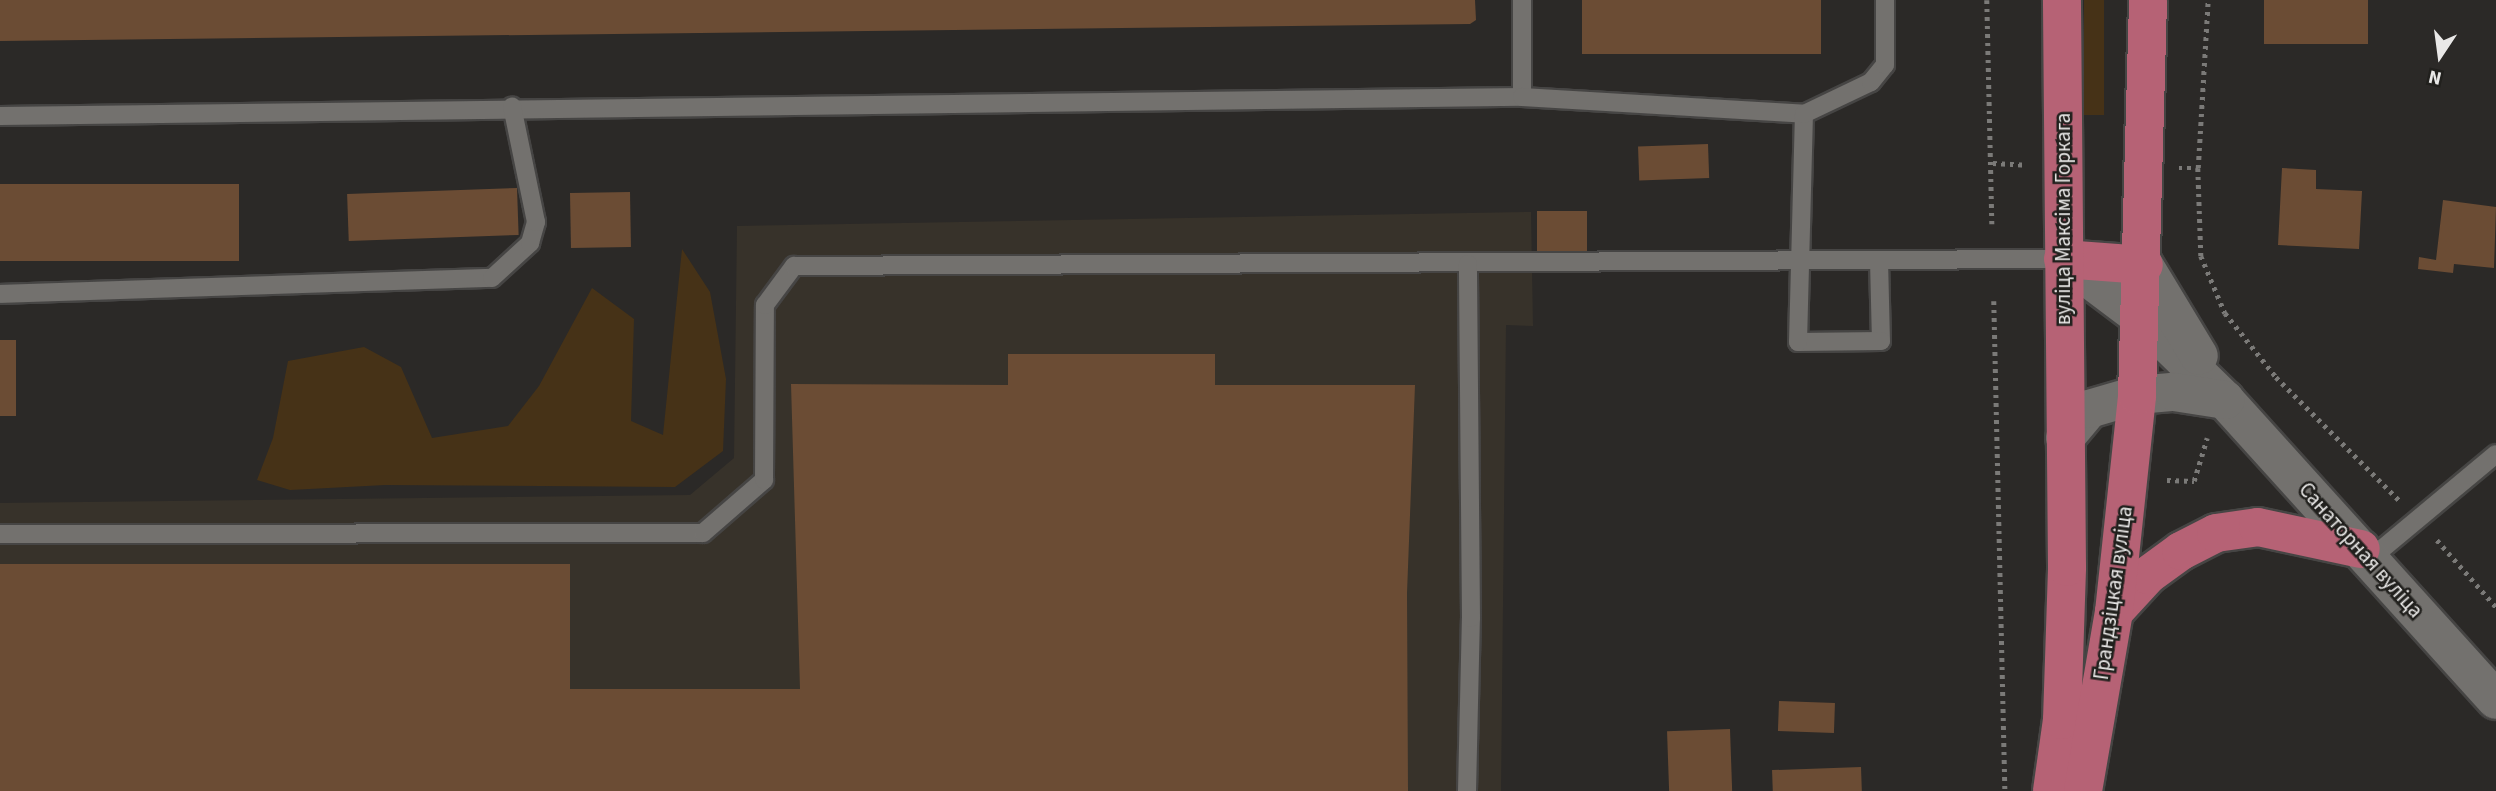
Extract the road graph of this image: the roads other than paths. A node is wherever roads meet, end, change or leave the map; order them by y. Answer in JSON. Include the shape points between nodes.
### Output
{"nodes":[{"id":1,"x":1522,"y":0,"type":"edge"},
{"id":2,"x":1885,"y":0,"type":"edge"},
{"id":3,"x":2062,"y":0,"type":"edge"},
{"id":4,"x":2148,"y":0,"type":"edge"},
{"id":5,"x":1522,"y":97,"type":"junction"},
{"id":6,"x":512,"y":106,"type":"junction"},
{"id":7,"x":1804,"y":114,"type":"junction"},
{"id":8,"x":0,"y":116,"type":"edge"},
{"id":9,"x":1799,"y":259,"type":"junction"},
{"id":10,"x":2063,"y":259,"type":"junction"},
{"id":11,"x":1880,"y":260,"type":"junction"},
{"id":12,"x":1468,"y":264,"type":"junction"},
{"id":13,"x":2144,"y":265,"type":"junction"},
{"id":14,"x":0,"y":294,"type":"edge"},
{"id":15,"x":2140,"y":317,"type":"junction"},
{"id":16,"x":2137,"y":395,"type":"junction"},
{"id":17,"x":2225,"y":400,"type":"junction"},
{"id":18,"x":2065,"y":438,"type":"junction"},
{"id":19,"x":2496,"y":454,"type":"edge"},
{"id":20,"x":0,"y":534,"type":"edge"},
{"id":21,"x":2366,"y":554,"type":"junction"},
{"id":22,"x":2114,"y":612,"type":"junction"},
{"id":23,"x":2496,"y":700,"type":"edge"},
{"id":24,"x":1467,"y":791,"type":"edge"},
{"id":25,"x":2052,"y":791,"type":"edge"},
{"id":26,"x":2083,"y":791,"type":"edge"}],
"edges":[{"from":1,"to":5,"type":"lane"},
{"from":2,"to":7,"type":"lane","via":[[1885,65],[1871,82]]},
{"from":3,"to":10,"type":"main road","name":"вуліца Максіма Горкага"},
{"from":4,"to":13,"type":"main road"},
{"from":5,"to":6,"type":"lane"},
{"from":5,"to":7,"type":"lane"},
{"from":6,"to":8,"type":"lane"},
{"from":6,"to":14,"type":"lane","via":[[536,222],[530,243],[492,278]]},
{"from":7,"to":9,"type":"lane"},
{"from":9,"to":11,"type":"lane"},
{"from":9,"to":11,"type":"lane","via":[[1798,342],[1881,341]]},
{"from":9,"to":12,"type":"lane"},
{"from":10,"to":11,"type":"lane"},
{"from":10,"to":13,"type":"main road"},
{"from":10,"to":15,"type":"street"},
{"from":10,"to":18,"type":"main road","name":"вуліца Максіма Горкага"},
{"from":12,"to":20,"type":"lane","via":[[794,266],[765,305],[764,480],[703,533]]},
{"from":12,"to":24,"type":"lane","via":[[1471,618]]},
{"from":13,"to":15,"type":"main road"},
{"from":13,"to":17,"type":"street"},
{"from":15,"to":16,"type":"main road"},
{"from":15,"to":17,"type":"street"},
{"from":16,"to":17,"type":"street","via":[[2174,392]]},
{"from":16,"to":18,"type":"street","via":[[2089,409]]},
{"from":16,"to":22,"type":"main road","name":"Грандзіцкая вуліца"},
{"from":17,"to":21,"type":"street","name":"Санаторная вуліца"},
{"from":18,"to":25,"type":"main road","name":"Грандзіцкая вуліца","via":[[2063,706]]},
{"from":19,"to":21,"type":"lane","via":[[2418,519]]},
{"from":21,"to":22,"type":"main road","via":[[2258,527],[2216,533],[2148,575]]},
{"from":21,"to":23,"type":"street","name":"Санаторная вуліца"},
{"from":22,"to":26,"type":"main road","name":"Грандзіцкая вуліца"}]}
